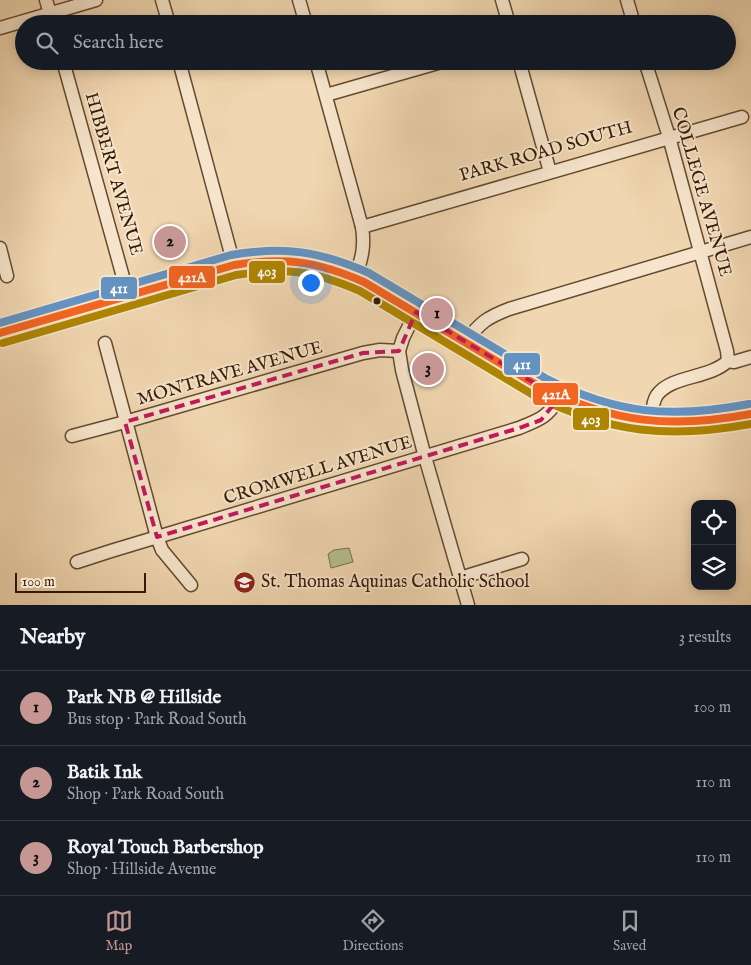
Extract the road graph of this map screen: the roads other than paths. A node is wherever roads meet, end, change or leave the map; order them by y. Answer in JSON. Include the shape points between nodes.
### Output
{"nodes":[{"id":1,"x":46,"y":0,"type":"edge"},
{"id":2,"x":96,"y":0,"type":"edge"},
{"id":3,"x":162,"y":0,"type":"edge"},
{"id":4,"x":299,"y":0,"type":"edge"},
{"id":5,"x":502,"y":0,"type":"edge"},
{"id":6,"x":627,"y":0,"type":"edge"},
{"id":7,"x":51,"y":15,"type":"edge"},
{"id":8,"x":61,"y":15,"type":"edge"},
{"id":9,"x":166,"y":15,"type":"edge"},
{"id":10,"x":303,"y":15,"type":"edge"},
{"id":11,"x":506,"y":15,"type":"edge"},
{"id":12,"x":631,"y":15,"type":"edge"},
{"id":13,"x":15,"y":25,"type":"edge"},
{"id":14,"x":0,"y":28,"type":"edge"},
{"id":15,"x":66,"y":70,"type":"edge"},
{"id":16,"x":181,"y":70,"type":"edge"},
{"id":17,"x":319,"y":70,"type":"edge"},
{"id":18,"x":414,"y":70,"type":"edge"},
{"id":19,"x":522,"y":70,"type":"edge"},
{"id":20,"x":648,"y":70,"type":"edge"},
{"id":21,"x":326,"y":96,"type":"junction"},
{"id":22,"x":742,"y":117,"type":"dead end"},
{"id":23,"x":669,"y":137,"type":"junction"},
{"id":24,"x":550,"y":172,"type":"junction"},
{"id":25,"x":362,"y":227,"type":"junction"},
{"id":26,"x":751,"y":237,"type":"edge"},
{"id":27,"x":0,"y":248,"type":"edge"},
{"id":28,"x":700,"y":251,"type":"junction"},
{"id":29,"x":234,"y":265,"type":"junction"},
{"id":30,"x":7,"y":276,"type":"dead end"},
{"id":31,"x":355,"y":277,"type":"junction"},
{"id":32,"x":128,"y":295,"type":"junction"},
{"id":33,"x":416,"y":312,"type":"junction"},
{"id":34,"x":0,"y":333,"type":"edge"},
{"id":35,"x":465,"y":342,"type":"junction"},
{"id":36,"x":105,"y":343,"type":"dead end"},
{"id":37,"x":399,"y":350,"type":"junction"},
{"id":38,"x":751,"y":357,"type":"edge"},
{"id":39,"x":728,"y":361,"type":"junction"},
{"id":40,"x":559,"y":398,"type":"junction"},
{"id":41,"x":751,"y":414,"type":"edge"},
{"id":42,"x":125,"y":422,"type":"junction"},
{"id":43,"x":651,"y":422,"type":"junction"},
{"id":44,"x":72,"y":436,"type":"dead end"},
{"id":45,"x":425,"y":457,"type":"junction"},
{"id":46,"x":157,"y":537,"type":"junction"},
{"id":47,"x":522,"y":559,"type":"dead end"},
{"id":48,"x":77,"y":562,"type":"dead end"},
{"id":49,"x":460,"y":578,"type":"junction"},
{"id":50,"x":191,"y":585,"type":"dead end"},
{"id":51,"x":468,"y":605,"type":"edge"}],
"edges":[{"from":1,"to":7,"type":"street"},
{"from":2,"to":8,"type":"street"},
{"from":3,"to":9,"type":"street"},
{"from":4,"to":10,"type":"street"},
{"from":5,"to":11,"type":"street"},
{"from":6,"to":12,"type":"street"},
{"from":13,"to":14,"type":"street"},
{"from":15,"to":32,"type":"street","name":"HIBBERT AVENUE"},
{"from":16,"to":29,"type":"street"},
{"from":17,"to":21,"type":"street"},
{"from":18,"to":21,"type":"street"},
{"from":19,"to":24,"type":"street"},
{"from":20,"to":23,"type":"street","name":"COLLEGE AVENUE"},
{"from":21,"to":25,"type":"street"},
{"from":22,"to":23,"type":"street","name":"PARK ROAD SOUTH"},
{"from":23,"to":24,"type":"street","name":"PARK ROAD SOUTH"},
{"from":23,"to":28,"type":"street","name":"COLLEGE AVENUE"},
{"from":24,"to":25,"type":"street","name":"PARK ROAD SOUTH"},
{"from":25,"to":31,"type":"street","via":[[364,252]]},
{"from":26,"to":28,"type":"street"},
{"from":27,"to":30,"type":"street"},
{"from":28,"to":35,"type":"street","via":[[509,309],[489,317]]},
{"from":28,"to":39,"type":"street","name":"COLLEGE AVENUE"},
{"from":29,"to":31,"type":"main road","via":[[270,260],[292,261]]},
{"from":29,"to":32,"type":"main road"},
{"from":31,"to":33,"type":"main road"},
{"from":32,"to":34,"type":"main road"},
{"from":33,"to":35,"type":"main road"},
{"from":33,"to":37,"type":"street"},
{"from":35,"to":40,"type":"main road"},
{"from":36,"to":42,"type":"street"},
{"from":37,"to":42,"type":"street","name":"MONTRAVE AVENUE","via":[[363,353]]},
{"from":37,"to":45,"type":"street"},
{"from":38,"to":39,"type":"street"},
{"from":39,"to":43,"type":"street","via":[[720,368],[666,386],[656,396]]},
{"from":40,"to":43,"type":"main road","via":[[591,410]]},
{"from":40,"to":45,"type":"street","name":"CROMWELL AVENUE","via":[[541,420]]},
{"from":41,"to":43,"type":"main road","via":[[698,423]]},
{"from":42,"to":44,"type":"street","name":"MONTRAVE AVENUE"},
{"from":42,"to":46,"type":"street"},
{"from":45,"to":46,"type":"street","name":"CROMWELL AVENUE"},
{"from":45,"to":49,"type":"street"},
{"from":46,"to":48,"type":"street","name":"CROMWELL AVENUE"},
{"from":46,"to":50,"type":"street","via":[[162,550]]},
{"from":47,"to":49,"type":"street"},
{"from":49,"to":51,"type":"street"}]}
